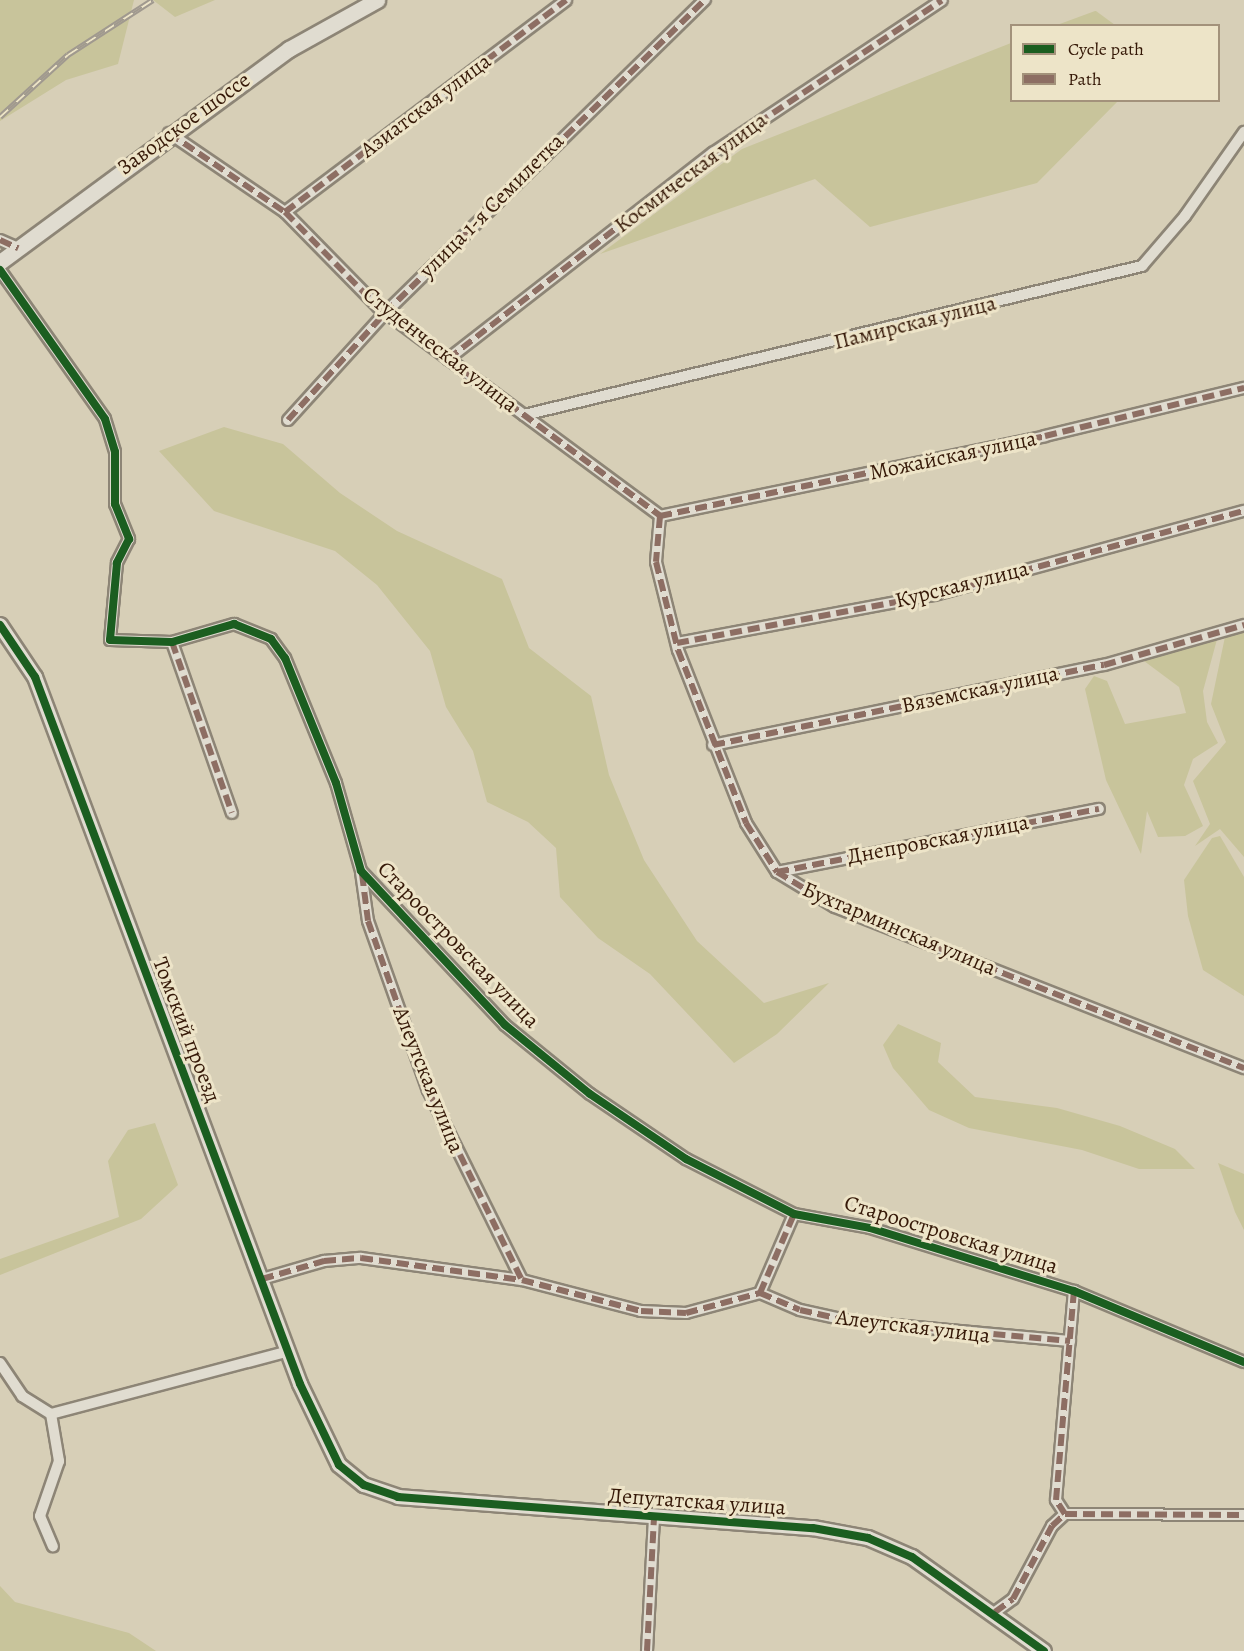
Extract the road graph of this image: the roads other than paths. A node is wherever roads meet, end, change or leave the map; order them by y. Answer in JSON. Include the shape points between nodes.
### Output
{"nodes":[{"id":1,"x":377,"y":0,"type":"edge"},
{"id":2,"x":566,"y":0,"type":"edge"},
{"id":3,"x":942,"y":0,"type":"edge"},
{"id":4,"x":699,"y":2,"type":"edge"},
{"id":5,"x":1244,"y":132,"type":"edge"},
{"id":6,"x":169,"y":134,"type":"junction"},
{"id":7,"x":285,"y":212,"type":"junction"},
{"id":8,"x":0,"y":240,"type":"edge"},
{"id":9,"x":18,"y":248,"type":"junction"},
{"id":10,"x":0,"y":262,"type":"edge"},
{"id":11,"x":0,"y":270,"type":"edge"},
{"id":12,"x":385,"y":313,"type":"junction"},
{"id":13,"x":448,"y":360,"type":"junction"},
{"id":14,"x":1244,"y":388,"type":"edge"},
{"id":15,"x":524,"y":415,"type":"junction"},
{"id":16,"x":288,"y":420,"type":"dead end"},
{"id":17,"x":1244,"y":511,"type":"edge"},
{"id":18,"x":660,"y":516,"type":"junction"},
{"id":19,"x":0,"y":625,"type":"edge"},
{"id":20,"x":1244,"y":625,"type":"edge"},
{"id":21,"x":172,"y":642,"type":"junction"},
{"id":22,"x":677,"y":643,"type":"junction"},
{"id":23,"x":713,"y":745,"type":"junction"},
{"id":24,"x":1099,"y":809,"type":"dead end"},
{"id":25,"x":232,"y":813,"type":"dead end"},
{"id":26,"x":361,"y":872,"type":"junction"},
{"id":27,"x":777,"y":872,"type":"junction"},
{"id":28,"x":1244,"y":1068,"type":"edge"},
{"id":29,"x":794,"y":1214,"type":"junction"},
{"id":30,"x":262,"y":1279,"type":"junction"},
{"id":31,"x":522,"y":1280,"type":"junction"},
{"id":32,"x":1074,"y":1291,"type":"junction"},
{"id":33,"x":760,"y":1293,"type":"junction"},
{"id":34,"x":1070,"y":1341,"type":"junction"},
{"id":35,"x":289,"y":1351,"type":"junction"},
{"id":36,"x":1244,"y":1362,"type":"edge"},
{"id":37,"x":0,"y":1363,"type":"edge"},
{"id":38,"x":51,"y":1414,"type":"junction"},
{"id":39,"x":330,"y":1452,"type":"joint"},
{"id":40,"x":1065,"y":1514,"type":"junction"},
{"id":41,"x":1244,"y":1515,"type":"edge"},
{"id":42,"x":654,"y":1518,"type":"junction"},
{"id":43,"x":53,"y":1546,"type":"dead end"},
{"id":44,"x":995,"y":1612,"type":"junction"},
{"id":45,"x":647,"y":1651,"type":"edge"},
{"id":46,"x":1044,"y":1651,"type":"edge"}],
"edges":[{"from":1,"to":6,"type":"main road","name":"Заводское шоссе","via":[[289,48]]},
{"from":2,"to":7,"type":"street","name":"Азиатская улица"},
{"from":3,"to":13,"type":"street","name":"Космическая улица","via":[[713,153]]},
{"from":4,"to":12,"type":"street","name":"улица 1-я Семилетка"},
{"from":5,"to":15,"type":"street","name":"Памирская улица","via":[[1185,216],[1142,266]]},
{"from":6,"to":7,"type":"street","name":"Студенческая улица"},
{"from":6,"to":9,"type":"main road","name":"Заводское шоссе"},
{"from":7,"to":12,"type":"street","name":"Студенческая улица"},
{"from":8,"to":9,"type":"street"},
{"from":9,"to":10,"type":"main road","name":"Заводское шоссе"},
{"from":11,"to":21,"type":"street","name":"Староостровская улица","via":[[105,419],[115,452],[115,504],[129,539],[117,563],[110,640]]},
{"from":12,"to":13,"type":"street","name":"Студенческая улица"},
{"from":12,"to":16,"type":"street","name":"улица 1-я Семилетка"},
{"from":13,"to":15,"type":"street","name":"Студенческая улица"},
{"from":14,"to":18,"type":"street","name":"Можайская улица","via":[[1045,436]]},
{"from":15,"to":18,"type":"street","name":"Студенческая улица"},
{"from":17,"to":22,"type":"street","name":"Курская улица","via":[[934,594]]},
{"from":18,"to":22,"type":"street","name":"Бухтарминская улица","via":[[656,562]]},
{"from":19,"to":30,"type":"street","name":"Томский проезд","via":[[34,677]]},
{"from":20,"to":23,"type":"street","name":"Вяземская улица","via":[[1104,665]]},
{"from":21,"to":25,"type":"street"},
{"from":21,"to":26,"type":"street","name":"Староостровская улица","via":[[234,624],[271,639],[285,658],[336,783]]},
{"from":22,"to":23,"type":"street","name":"Бухтарминская улица"},
{"from":23,"to":27,"type":"street","name":"Бухтарминская улица","via":[[746,823]]},
{"from":24,"to":27,"type":"street","name":"Днепровская улица"},
{"from":26,"to":29,"type":"street","name":"Староостровская улица","via":[[505,1024],[590,1094],[686,1159]]},
{"from":26,"to":31,"type":"street","name":"Алеутская улица","via":[[368,921],[428,1090]]},
{"from":27,"to":28,"type":"street","name":"Бухтарминская улица","via":[[835,907]]},
{"from":29,"to":32,"type":"street","name":"Староостровская улица","via":[[870,1228]]},
{"from":29,"to":33,"type":"street"},
{"from":30,"to":31,"type":"street","via":[[324,1261],[361,1258]]},
{"from":30,"to":35,"type":"street","name":"Томский проезд"},
{"from":31,"to":33,"type":"street","via":[[641,1311],[686,1313]]},
{"from":32,"to":34,"type":"street"},
{"from":32,"to":36,"type":"street","name":"Староостровская улица"},
{"from":33,"to":34,"type":"street","name":"Алеутская улица","via":[[800,1310],[850,1321]]},
{"from":34,"to":40,"type":"street","via":[[1056,1500]]},
{"from":35,"to":38,"type":"street"},
{"from":35,"to":39,"type":"street","name":"Томский проезд"},
{"from":37,"to":38,"type":"street","via":[[22,1396]]},
{"from":38,"to":43,"type":"street","via":[[59,1461],[40,1516]]},
{"from":39,"to":42,"type":"street","name":"Депутатская улица","via":[[364,1485],[398,1497]]},
{"from":40,"to":41,"type":"street"},
{"from":40,"to":44,"type":"street","via":[[1052,1526],[1013,1599]]},
{"from":42,"to":44,"type":"street","name":"Депутатская улица","via":[[813,1528],[868,1538],[912,1557]]},
{"from":42,"to":45,"type":"street"},
{"from":44,"to":46,"type":"street","name":"Депутатская улица"}]}
